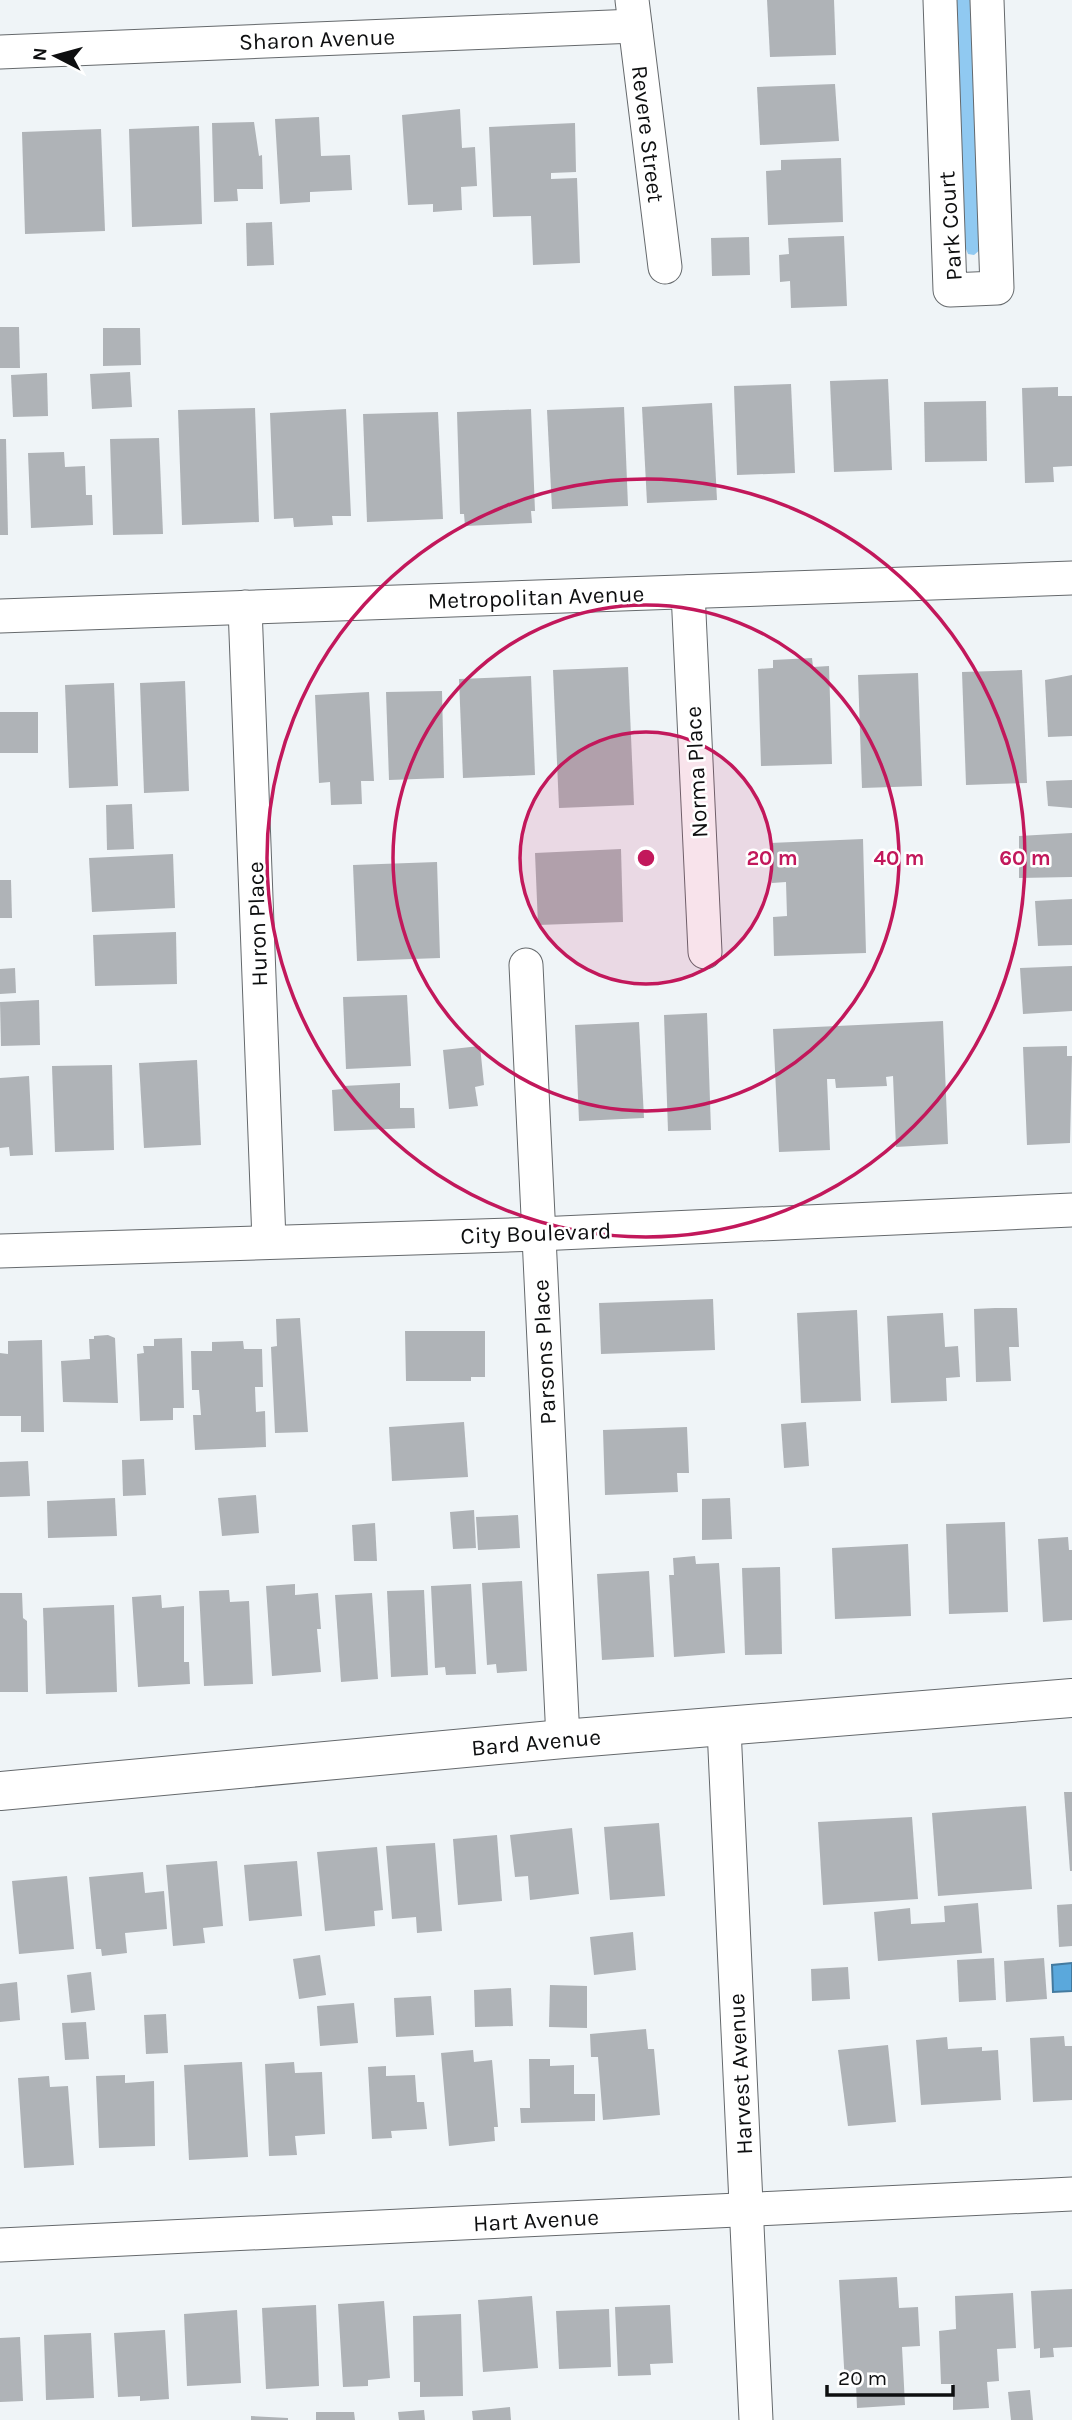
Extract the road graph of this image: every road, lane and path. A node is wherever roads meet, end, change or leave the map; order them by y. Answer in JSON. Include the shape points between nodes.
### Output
{"nodes":[{"id":1,"x":940,"y":0,"type":"edge"},
{"id":2,"x":987,"y":0,"type":"edge"},
{"id":3,"x":634,"y":13,"type":"edge"},
{"id":4,"x":0,"y":52,"type":"edge"},
{"id":5,"x":664,"y":267,"type":"dead end"},
{"id":6,"x":1072,"y":578,"type":"edge"},
{"id":7,"x":688,"y":592,"type":"junction"},
{"id":8,"x":245,"y":607,"type":"junction"},
{"id":9,"x":0,"y":616,"type":"edge"},
{"id":10,"x":705,"y":952,"type":"dead end"},
{"id":11,"x":526,"y":965,"type":"dead end"},
{"id":12,"x":1072,"y":1210,"type":"edge"},
{"id":13,"x":538,"y":1234,"type":"junction"},
{"id":14,"x":270,"y":1241,"type":"junction"},
{"id":15,"x":0,"y":1251,"type":"edge"},
{"id":16,"x":1072,"y":1698,"type":"edge"},
{"id":17,"x":724,"y":1728,"type":"junction"},
{"id":18,"x":564,"y":1739,"type":"junction"},
{"id":19,"x":0,"y":1791,"type":"edge"},
{"id":20,"x":1072,"y":2194,"type":"edge"},
{"id":21,"x":746,"y":2210,"type":"junction"},
{"id":22,"x":0,"y":2245,"type":"edge"},
{"id":23,"x":755,"y":2420,"type":"edge"}],
"edges":[{"from":1,"to":2,"type":"street","name":"Park Court","via":[[950,290],[997,288]]},
{"from":3,"to":4,"type":"street","name":"Sharon Avenue"},
{"from":3,"to":5,"type":"street","name":"Revere Street"},
{"from":6,"to":7,"type":"street","name":"Metropolitan Avenue"},
{"from":7,"to":8,"type":"street","name":"Metropolitan Avenue"},
{"from":7,"to":10,"type":"street","name":"Norma Place"},
{"from":8,"to":9,"type":"street","name":"Metropolitan Avenue"},
{"from":8,"to":14,"type":"street","name":"Huron Place"},
{"from":11,"to":13,"type":"street","name":"Parsons Place"},
{"from":12,"to":13,"type":"street","name":"City Boulevard"},
{"from":13,"to":14,"type":"street","name":"City Boulevard"},
{"from":13,"to":18,"type":"street","name":"Parsons Place"},
{"from":14,"to":15,"type":"street","name":"City Boulevard"},
{"from":16,"to":17,"type":"street","name":"Bard Avenue"},
{"from":17,"to":18,"type":"street","name":"Bard Avenue"},
{"from":17,"to":21,"type":"street","name":"Harvest Avenue"},
{"from":18,"to":19,"type":"street","name":"Bard Avenue"},
{"from":20,"to":21,"type":"street","name":"Hart Avenue"},
{"from":21,"to":22,"type":"street","name":"Hart Avenue"},
{"from":21,"to":23,"type":"street","name":"Harvest Avenue"}]}
